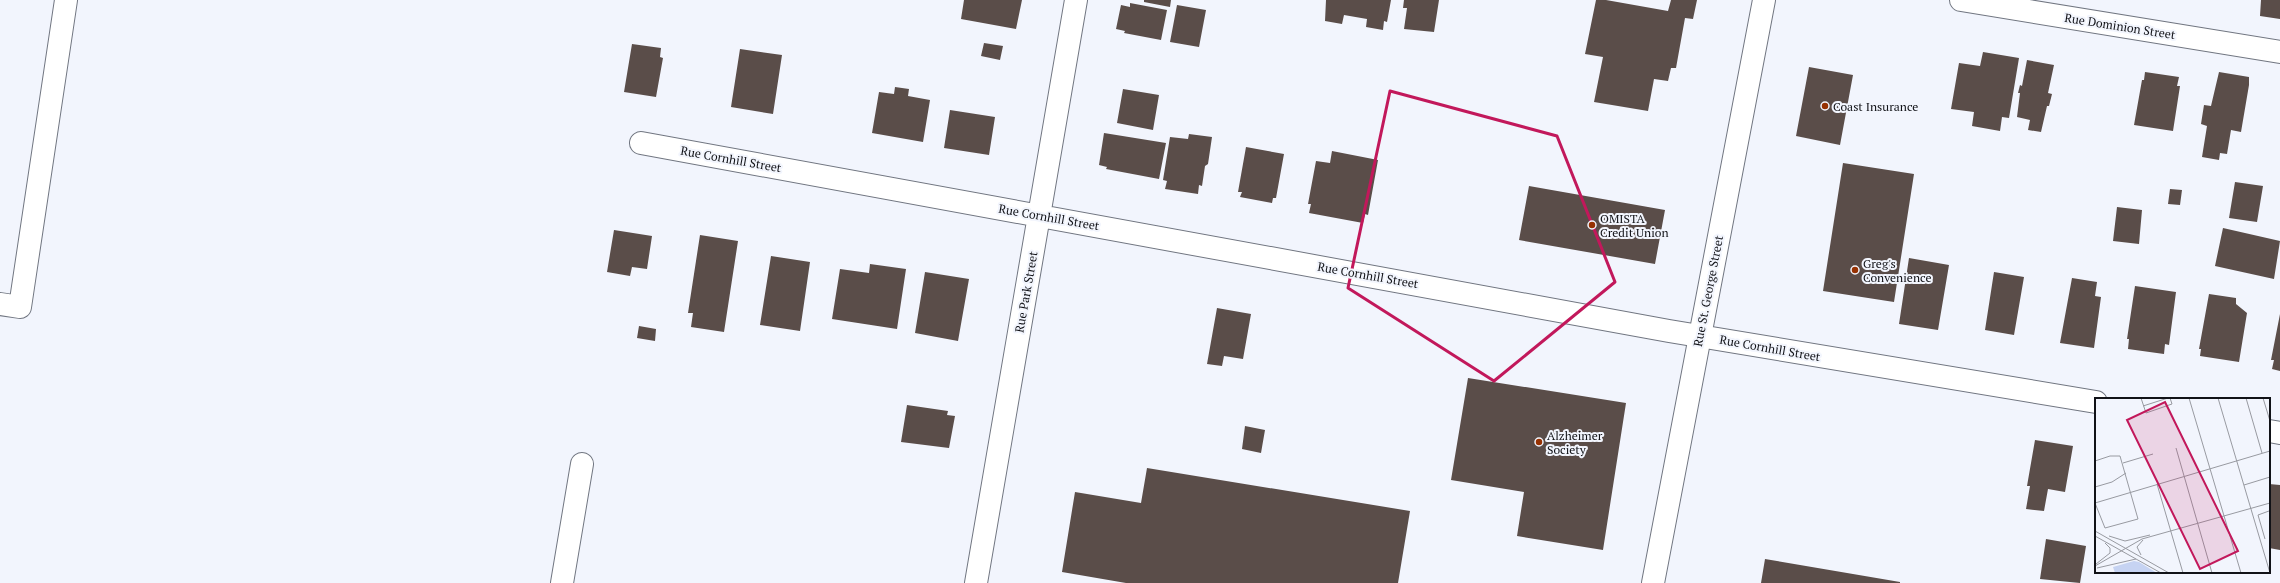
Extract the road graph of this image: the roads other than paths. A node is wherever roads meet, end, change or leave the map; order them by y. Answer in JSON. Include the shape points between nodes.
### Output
{"nodes":[{"id":1,"x":66,"y":0,"type":"edge"},
{"id":2,"x":1076,"y":0,"type":"edge"},
{"id":3,"x":1764,"y":0,"type":"edge"},
{"id":4,"x":1961,"y":0,"type":"edge"},
{"id":5,"x":2280,"y":52,"type":"edge"},
{"id":6,"x":641,"y":143,"type":"dead end"},
{"id":7,"x":1040,"y":216,"type":"junction"},
{"id":8,"x":0,"y":304,"type":"edge"},
{"id":9,"x":1700,"y":336,"type":"junction"},
{"id":10,"x":2095,"y":402,"type":"edge"},
{"id":11,"x":2270,"y":431,"type":"edge"},
{"id":12,"x":2280,"y":433,"type":"edge"},
{"id":13,"x":582,"y":464,"type":"dead end"},
{"id":14,"x":562,"y":583,"type":"edge"},
{"id":15,"x":976,"y":583,"type":"edge"},
{"id":16,"x":1653,"y":583,"type":"edge"}],
"edges":[{"from":1,"to":8,"type":"street","via":[[20,307]]},
{"from":2,"to":7,"type":"street","name":"Rue Park Street"},
{"from":3,"to":9,"type":"street","name":"Rue St. George Street"},
{"from":4,"to":5,"type":"street","name":"Rue Dominion Street"},
{"from":6,"to":7,"type":"street","name":"Rue Cornhill Street"},
{"from":7,"to":9,"type":"street","name":"Rue Cornhill Street"},
{"from":7,"to":15,"type":"street","name":"Rue Park Street"},
{"from":9,"to":10,"type":"street","name":"Rue Cornhill Street"},
{"from":9,"to":16,"type":"street","name":"Rue St. George Street"},
{"from":11,"to":12,"type":"street"},
{"from":13,"to":14,"type":"street"}]}
